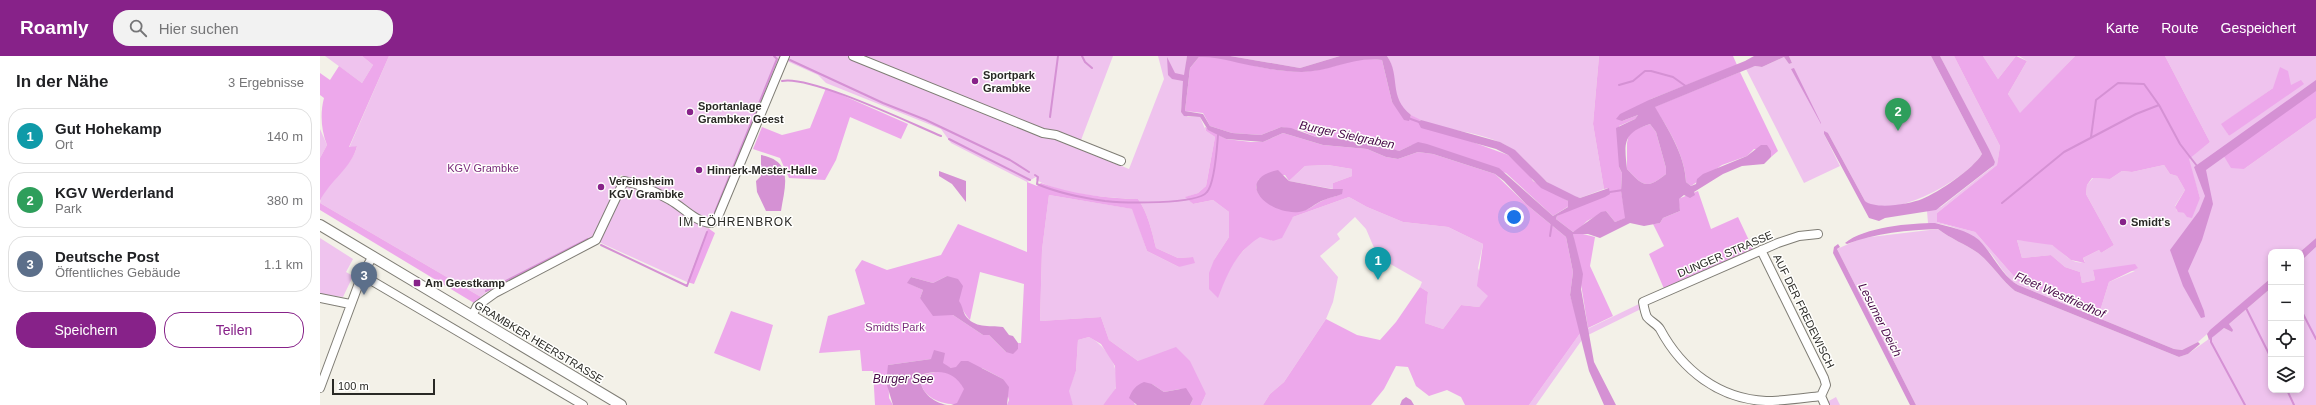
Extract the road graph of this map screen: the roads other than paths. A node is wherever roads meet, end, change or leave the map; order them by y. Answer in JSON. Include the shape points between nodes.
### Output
{"nodes":[{"id":1,"x":785,"y":56,"type":"edge"},
{"id":2,"x":853,"y":56,"type":"edge"},
{"id":3,"x":1121,"y":161,"type":"dead end"},
{"id":4,"x":320,"y":225,"type":"edge"},
{"id":5,"x":1818,"y":234,"type":"dead end"},
{"id":6,"x":1761,"y":250,"type":"junction"},
{"id":7,"x":373,"y":256,"type":"junction"},
{"id":8,"x":362,"y":275,"type":"junction"},
{"id":9,"x":320,"y":298,"type":"edge"},
{"id":10,"x":350,"y":304,"type":"junction"},
{"id":11,"x":472,"y":316,"type":"junction"},
{"id":12,"x":320,"y":388,"type":"edge"},
{"id":13,"x":1821,"y":396,"type":"junction"},
{"id":14,"x":583,"y":405,"type":"edge"},
{"id":15,"x":621,"y":405,"type":"edge"},
{"id":16,"x":1825,"y":405,"type":"edge"}],
"edges":[{"from":1,"to":11,"type":"street","via":[[716,219],[711,223],[703,223],[670,200],[624,181],[596,240],[495,293],[477,306]]},
{"from":2,"to":3,"type":"street","via":[[1043,133],[1056,134]]},
{"from":4,"to":7,"type":"main road","name":"GRAMBKER HEERSTRASSE"},
{"from":5,"to":6,"type":"street","name":"DUNGER STRASSE","via":[[1798,236]]},
{"from":6,"to":13,"type":"street","name":"AUF DER FREDEWISCH","via":[[1824,378],[1826,385]]},
{"from":6,"to":13,"type":"street","name":"DUNGER STRASSE","via":[[1643,302],[1648,317],[1658,325],[1680,360],[1705,381],[1720,389],[1737,396],[1764,400]]},
{"from":7,"to":8,"type":"street"},
{"from":7,"to":11,"type":"main road","name":"GRAMBKER HEERSTRASSE"},
{"from":8,"to":10,"type":"street"},
{"from":8,"to":14,"type":"street"},
{"from":9,"to":10,"type":"street"},
{"from":10,"to":12,"type":"street"},
{"from":11,"to":15,"type":"main road","name":"GRAMBKER HEERSTRASSE"},
{"from":13,"to":16,"type":"street"}]}
